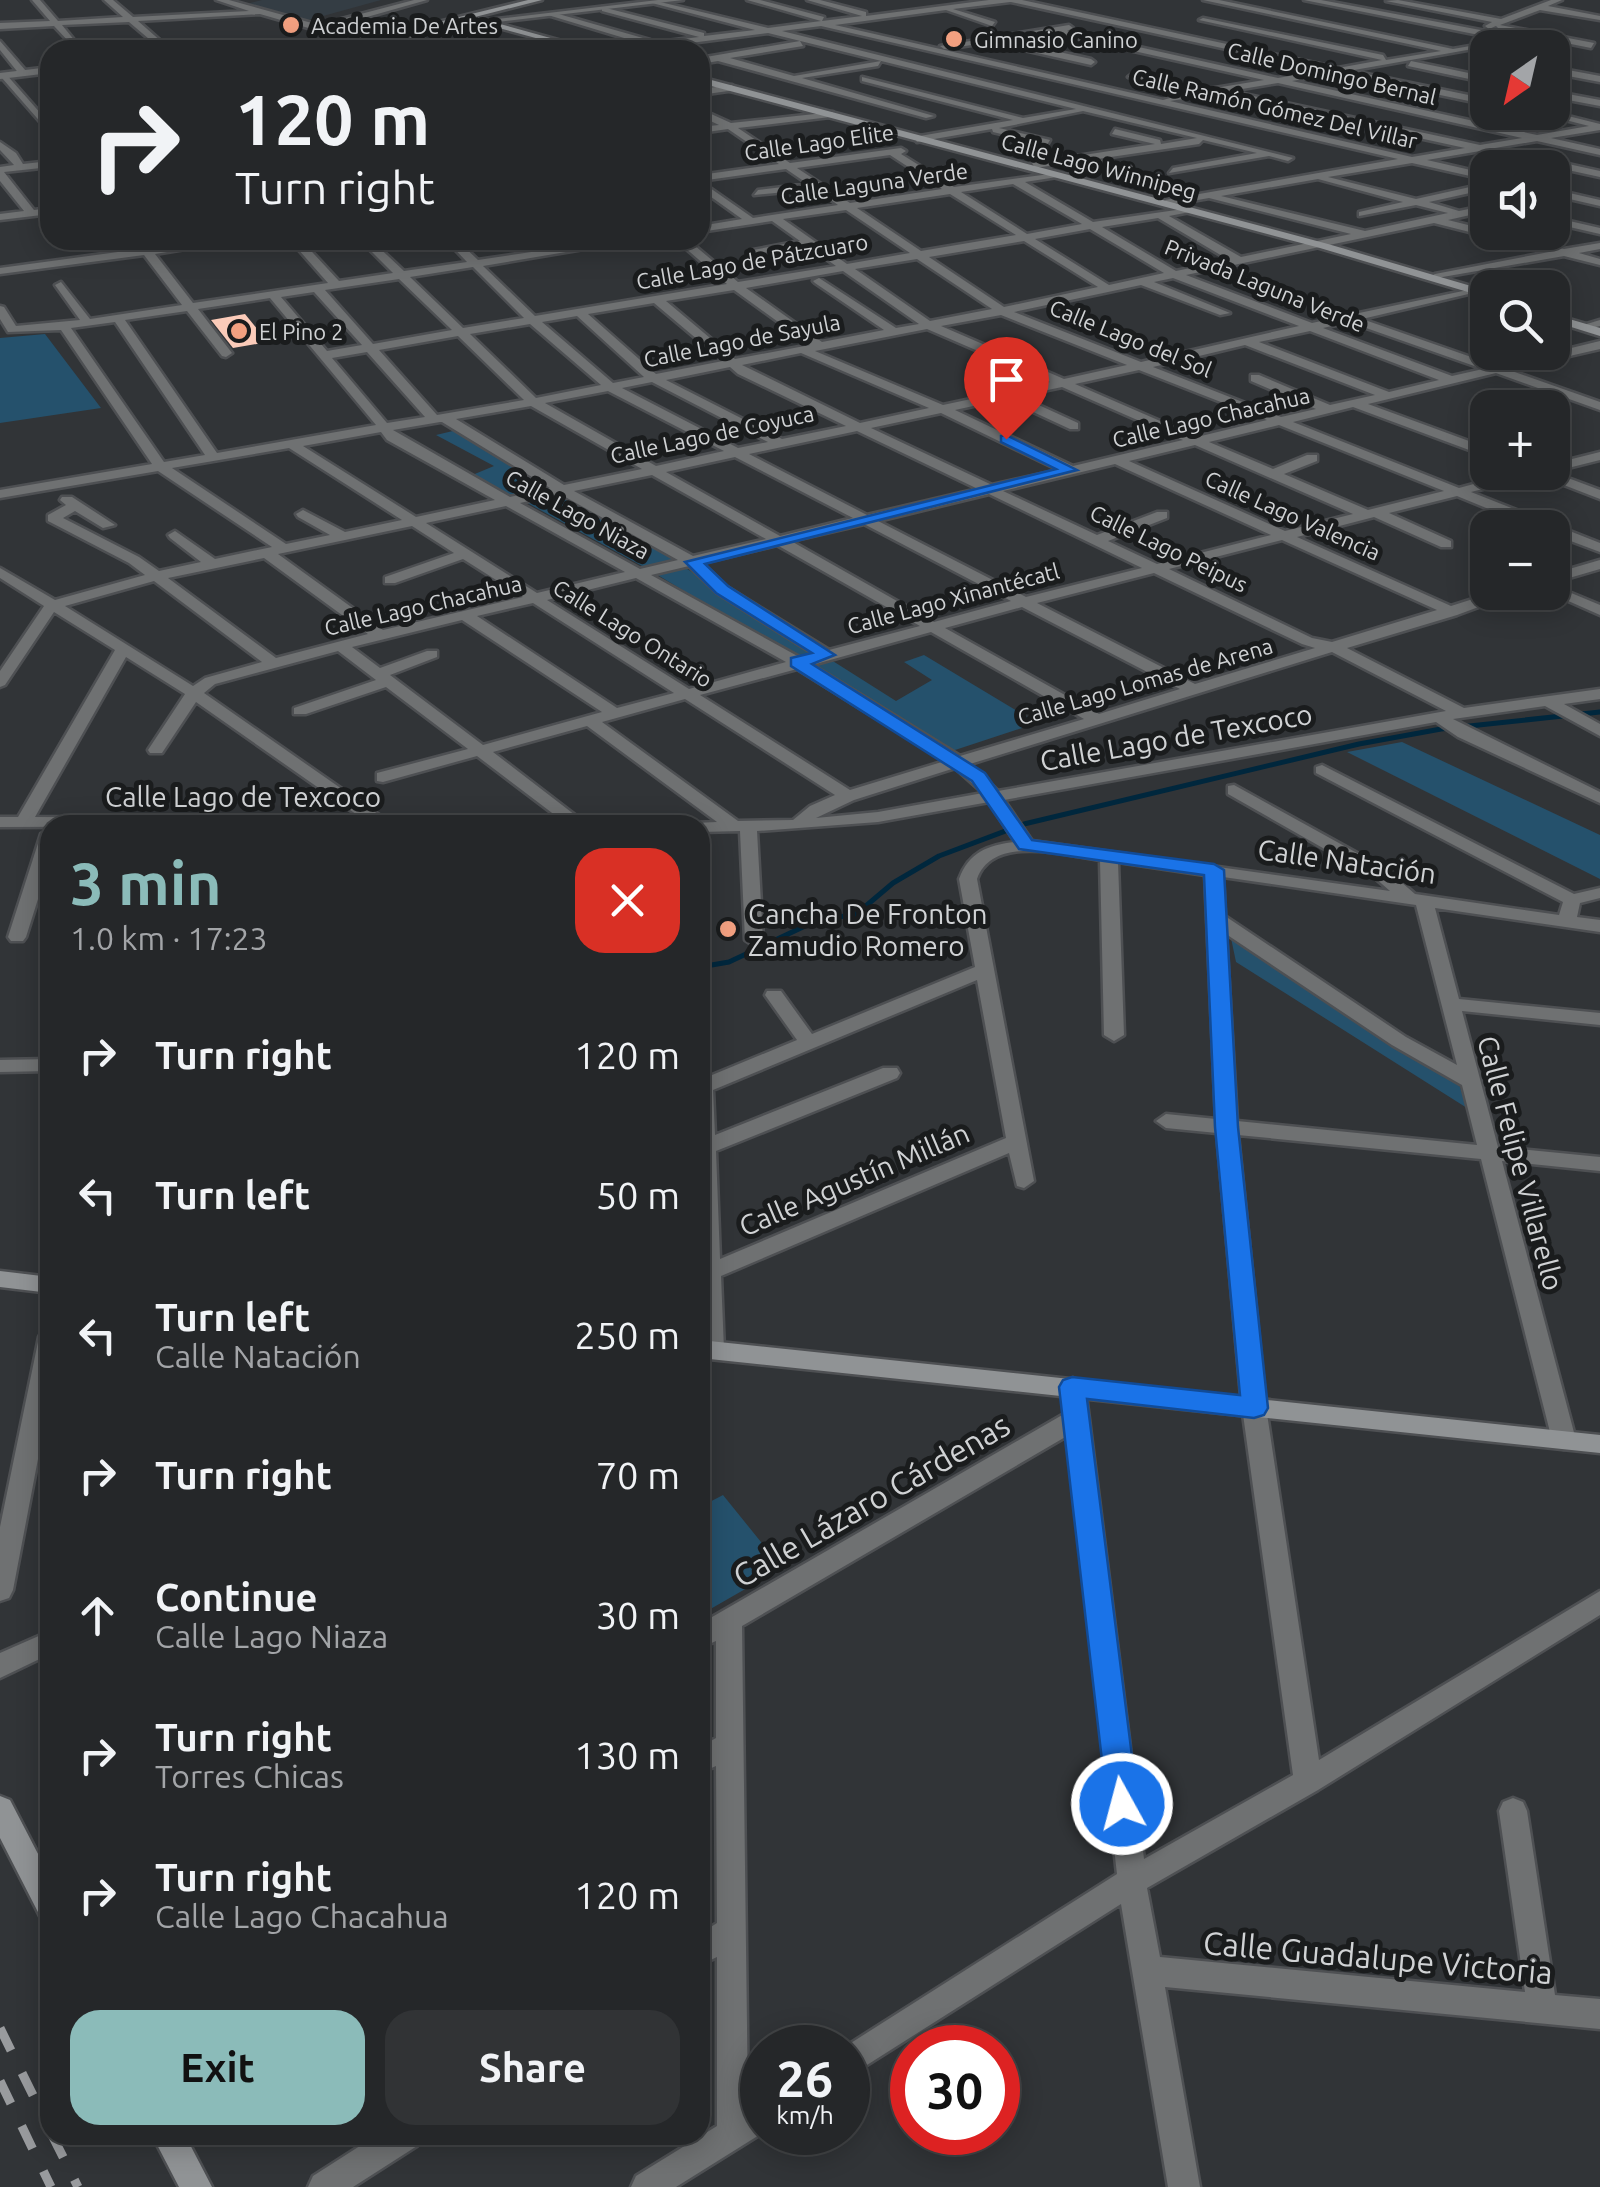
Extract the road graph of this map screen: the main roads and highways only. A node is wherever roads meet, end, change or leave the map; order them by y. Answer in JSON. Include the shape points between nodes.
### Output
{"nodes":[{"id":1,"x":507,"y":0,"type":"edge"},
{"id":2,"x":538,"y":0,"type":"edge"},
{"id":3,"x":521,"y":4,"type":"junction"},
{"id":4,"x":466,"y":21,"type":"road end"},
{"id":5,"x":486,"y":23,"type":"road end"},
{"id":6,"x":551,"y":40,"type":"edge"},
{"id":7,"x":710,"y":82,"type":"edge"},
{"id":8,"x":1470,"y":289,"type":"edge"},
{"id":9,"x":1570,"y":322,"type":"edge"},
{"id":10,"x":1600,"y":332,"type":"edge"},
{"id":11,"x":0,"y":1279,"type":"edge"},
{"id":12,"x":40,"y":1284,"type":"edge"},
{"id":13,"x":710,"y":1350,"type":"edge"},
{"id":14,"x":1600,"y":1444,"type":"edge"},
{"id":15,"x":3,"y":1816,"type":"edge"},
{"id":16,"x":40,"y":1887,"type":"edge"},
{"id":17,"x":173,"y":2145,"type":"edge"},
{"id":18,"x":196,"y":2187,"type":"edge"}],
"edges":[{"from":1,"to":3,"type":"main road"},
{"from":2,"to":3,"type":"main road"},
{"from":3,"to":4,"type":"main road"},
{"from":5,"to":6,"type":"main road"},
{"from":7,"to":8,"type":"main road","name":"Calle Lago Winnipeg"},
{"from":9,"to":10,"type":"main road"},
{"from":11,"to":12,"type":"main road"},
{"from":13,"to":14,"type":"main road"},
{"from":15,"to":16,"type":"main road"},
{"from":17,"to":18,"type":"main road"}]}
